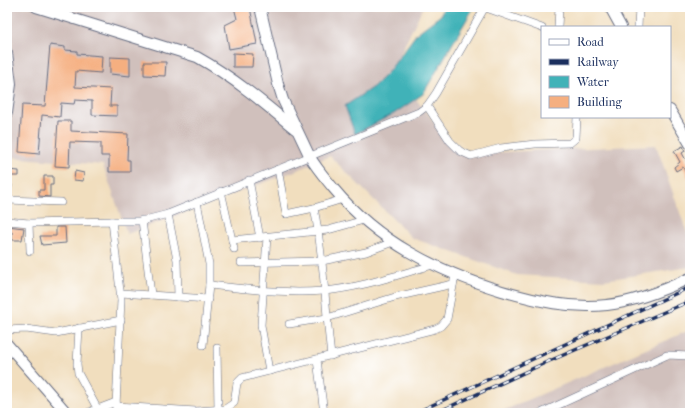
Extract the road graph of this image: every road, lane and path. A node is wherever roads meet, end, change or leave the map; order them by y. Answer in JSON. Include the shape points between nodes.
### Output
{"nodes":[{"id":1,"x":36,"y":7,"type":"edge"},
{"id":2,"x":260,"y":7,"type":"edge"},
{"id":3,"x":558,"y":7,"type":"edge"},
{"id":4,"x":610,"y":7,"type":"edge"},
{"id":5,"x":639,"y":7,"type":"edge"},
{"id":6,"x":487,"y":8,"type":"edge"},
{"id":7,"x":558,"y":26,"type":"edge"},
{"id":8,"x":620,"y":26,"type":"edge"},
{"id":9,"x":638,"y":26,"type":"edge"},
{"id":10,"x":541,"y":28,"type":"edge"},
{"id":11,"x":7,"y":53,"type":"edge"},
{"id":12,"x":9,"y":84,"type":"edge"},
{"id":13,"x":427,"y":106,"type":"junction"},
{"id":14,"x":671,"y":112,"type":"edge"},
{"id":15,"x":7,"y":113,"type":"edge"},
{"id":16,"x":577,"y":118,"type":"edge"},
{"id":17,"x":298,"y":131,"type":"junction"},
{"id":18,"x":690,"y":144,"type":"edge"},
{"id":19,"x":310,"y":157,"type":"junction"},
{"id":20,"x":278,"y":169,"type":"junction"},
{"id":21,"x":250,"y":180,"type":"junction"},
{"id":22,"x":221,"y":191,"type":"junction"},
{"id":23,"x":342,"y":199,"type":"junction"},
{"id":24,"x":7,"y":200,"type":"edge"},
{"id":25,"x":61,"y":202,"type":"dead end"},
{"id":26,"x":197,"y":202,"type":"junction"},
{"id":27,"x":314,"y":208,"type":"junction"},
{"id":28,"x":168,"y":214,"type":"junction"},
{"id":29,"x":142,"y":220,"type":"junction"},
{"id":30,"x":364,"y":220,"type":"junction"},
{"id":31,"x":7,"y":221,"type":"edge"},
{"id":32,"x":112,"y":221,"type":"junction"},
{"id":33,"x":29,"y":222,"type":"junction"},
{"id":34,"x":319,"y":231,"type":"junction"},
{"id":35,"x":263,"y":237,"type":"junction"},
{"id":36,"x":232,"y":240,"type":"junction"},
{"id":37,"x":393,"y":242,"type":"junction"},
{"id":38,"x":234,"y":249,"type":"dead end"},
{"id":39,"x":30,"y":251,"type":"dead end"},
{"id":40,"x":322,"y":261,"type":"junction"},
{"id":41,"x":241,"y":263,"type":"dead end"},
{"id":42,"x":265,"y":263,"type":"junction"},
{"id":43,"x":433,"y":265,"type":"junction"},
{"id":44,"x":690,"y":278,"type":"edge"},
{"id":45,"x":454,"y":280,"type":"junction"},
{"id":46,"x":209,"y":285,"type":"junction"},
{"id":47,"x":263,"y":291,"type":"junction"},
{"id":48,"x":324,"y":291,"type":"junction"},
{"id":49,"x":121,"y":293,"type":"junction"},
{"id":50,"x":151,"y":295,"type":"junction"},
{"id":51,"x":178,"y":297,"type":"junction"},
{"id":52,"x":208,"y":299,"type":"junction"},
{"id":53,"x":327,"y":318,"type":"junction"},
{"id":54,"x":121,"y":320,"type":"junction"},
{"id":55,"x":289,"y":324,"type":"dead end"},
{"id":56,"x":79,"y":328,"type":"junction"},
{"id":57,"x":7,"y":330,"type":"edge"},
{"id":58,"x":7,"y":344,"type":"edge"},
{"id":59,"x":202,"y":345,"type":"dead end"},
{"id":60,"x":217,"y":348,"type":"dead end"},
{"id":61,"x":331,"y":356,"type":"junction"},
{"id":62,"x":690,"y":356,"type":"edge"},
{"id":63,"x":317,"y":360,"type":"junction"},
{"id":64,"x":269,"y":371,"type":"junction"},
{"id":65,"x":116,"y":407,"type":"edge"},
{"id":66,"x":97,"y":408,"type":"junction"},
{"id":67,"x":140,"y":410,"type":"edge"},
{"id":68,"x":218,"y":410,"type":"junction"},
{"id":69,"x":67,"y":413,"type":"edge"},
{"id":70,"x":87,"y":413,"type":"edge"},
{"id":71,"x":324,"y":413,"type":"edge"},
{"id":72,"x":542,"y":413,"type":"edge"}],
"edges":[{"from":1,"to":17,"type":"street","via":[[197,58],[255,96]]},
{"from":2,"to":17,"type":"street","via":[[278,84]]},
{"from":3,"to":7,"type":"street"},
{"from":4,"to":8,"type":"street"},
{"from":5,"to":9,"type":"street"},
{"from":6,"to":10,"type":"street"},
{"from":6,"to":13,"type":"street"},
{"from":11,"to":12,"type":"street"},
{"from":12,"to":15,"type":"street"},
{"from":13,"to":16,"type":"street","via":[[450,141],[460,151],[471,156],[501,148],[535,144],[570,144],[576,138]]},
{"from":13,"to":19,"type":"street","via":[[407,118]]},
{"from":14,"to":18,"type":"street"},
{"from":17,"to":19,"type":"street"},
{"from":19,"to":20,"type":"street"},
{"from":19,"to":23,"type":"street"},
{"from":20,"to":21,"type":"street"},
{"from":20,"to":27,"type":"street","via":[[286,214]]},
{"from":21,"to":22,"type":"street"},
{"from":21,"to":35,"type":"street"},
{"from":22,"to":26,"type":"street"},
{"from":22,"to":36,"type":"street"},
{"from":23,"to":27,"type":"street"},
{"from":23,"to":30,"type":"street"},
{"from":24,"to":25,"type":"street"},
{"from":26,"to":28,"type":"street"},
{"from":26,"to":46,"type":"street","via":[[208,252]]},
{"from":27,"to":34,"type":"street"},
{"from":28,"to":29,"type":"street"},
{"from":28,"to":51,"type":"street","via":[[177,260]]},
{"from":29,"to":32,"type":"street"},
{"from":29,"to":50,"type":"street"},
{"from":30,"to":34,"type":"street","via":[[341,228]]},
{"from":30,"to":37,"type":"street"},
{"from":31,"to":33,"type":"street"},
{"from":32,"to":33,"type":"street"},
{"from":32,"to":49,"type":"street"},
{"from":33,"to":39,"type":"street"},
{"from":34,"to":35,"type":"street"},
{"from":34,"to":40,"type":"street"},
{"from":35,"to":36,"type":"street"},
{"from":35,"to":42,"type":"street"},
{"from":36,"to":38,"type":"street"},
{"from":37,"to":40,"type":"street","via":[[366,252]]},
{"from":37,"to":43,"type":"street"},
{"from":40,"to":42,"type":"street"},
{"from":40,"to":48,"type":"street"},
{"from":41,"to":42,"type":"street"},
{"from":42,"to":47,"type":"street"},
{"from":43,"to":45,"type":"street"},
{"from":43,"to":48,"type":"street","via":[[363,284]]},
{"from":44,"to":45,"type":"street","via":[[634,299],[607,305],[582,306],[544,303]]},
{"from":45,"to":53,"type":"street"},
{"from":45,"to":61,"type":"street","via":[[447,319],[441,326]]},
{"from":46,"to":47,"type":"street"},
{"from":46,"to":52,"type":"street"},
{"from":47,"to":48,"type":"street"},
{"from":47,"to":64,"type":"street","via":[[262,331]]},
{"from":48,"to":53,"type":"street"},
{"from":49,"to":50,"type":"street"},
{"from":49,"to":54,"type":"street"},
{"from":50,"to":51,"type":"street"},
{"from":51,"to":52,"type":"street"},
{"from":52,"to":59,"type":"street"},
{"from":53,"to":55,"type":"street"},
{"from":53,"to":61,"type":"street"},
{"from":54,"to":56,"type":"street"},
{"from":54,"to":65,"type":"street"},
{"from":56,"to":57,"type":"street","via":[[56,333],[26,329]]},
{"from":56,"to":66,"type":"street","via":[[78,372]]},
{"from":58,"to":69,"type":"street"},
{"from":60,"to":68,"type":"street"},
{"from":61,"to":63,"type":"street"},
{"from":62,"to":72,"type":"street","via":[[667,355]]},
{"from":63,"to":64,"type":"street"},
{"from":63,"to":71,"type":"street"},
{"from":64,"to":68,"type":"street","via":[[239,380],[231,406]]},
{"from":65,"to":66,"type":"street"},
{"from":65,"to":67,"type":"street"},
{"from":66,"to":70,"type":"street"},
{"from":67,"to":68,"type":"street"}]}
